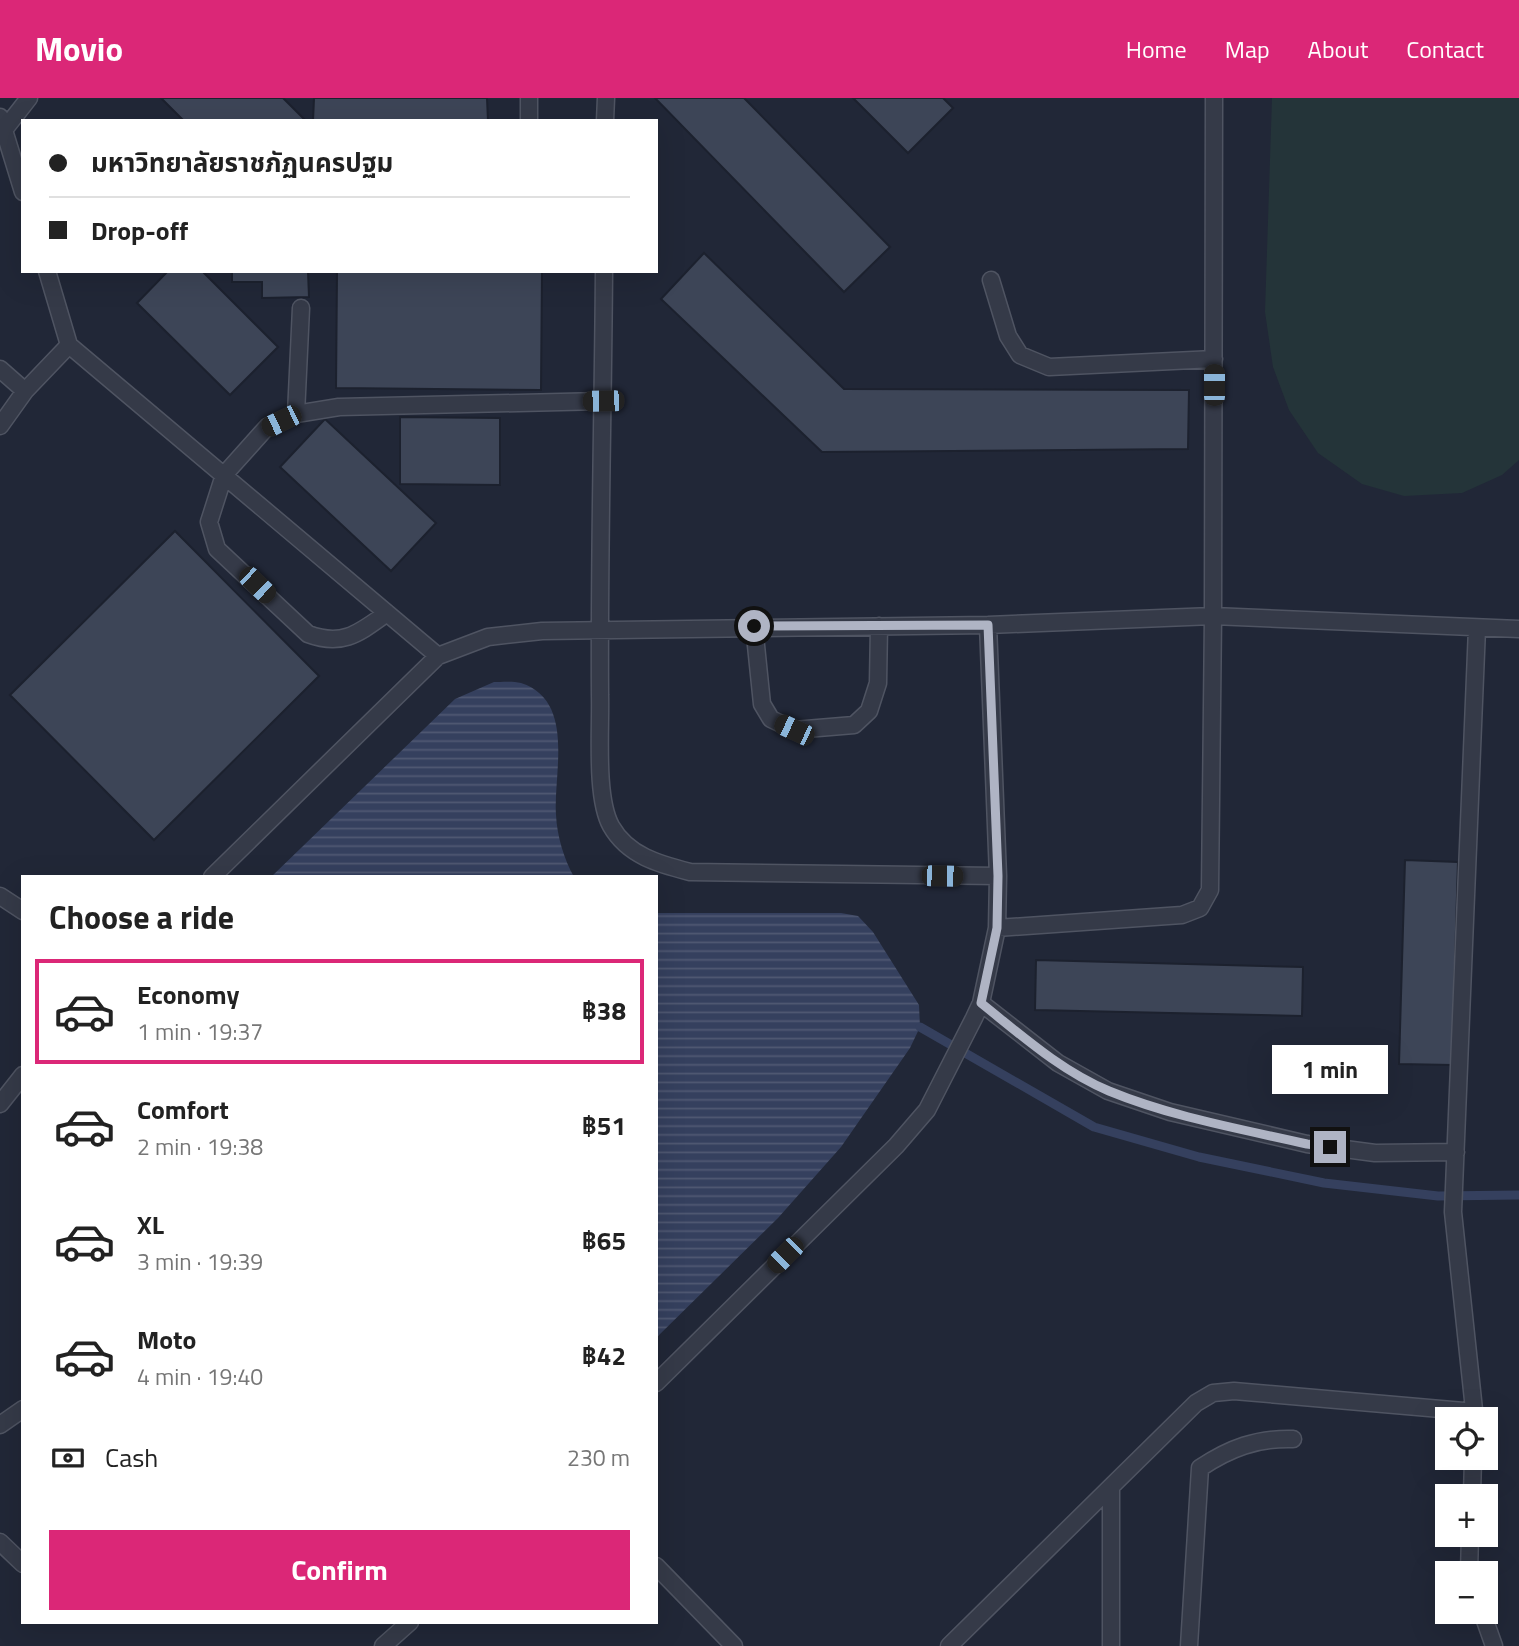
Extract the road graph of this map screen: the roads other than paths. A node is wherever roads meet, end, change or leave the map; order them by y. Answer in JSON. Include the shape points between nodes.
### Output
{"nodes":[{"id":1,"x":29,"y":98,"type":"edge"},
{"id":2,"x":529,"y":98,"type":"edge"},
{"id":3,"x":606,"y":98,"type":"edge"},
{"id":4,"x":1214,"y":98,"type":"edge"},
{"id":5,"x":529,"y":119,"type":"edge"},
{"id":6,"x":605,"y":119,"type":"edge"},
{"id":7,"x":2,"y":123,"type":"edge"},
{"id":8,"x":21,"y":185,"type":"edge"},
{"id":9,"x":48,"y":273,"type":"edge"},
{"id":10,"x":604,"y":273,"type":"edge"},
{"id":11,"x":992,"y":280,"type":"dead end"},
{"id":12,"x":301,"y":308,"type":"dead end"},
{"id":13,"x":69,"y":345,"type":"junction"},
{"id":14,"x":1214,"y":359,"type":"junction"},
{"id":15,"x":0,"y":369,"type":"edge"},
{"id":16,"x":25,"y":391,"type":"junction"},
{"id":17,"x":603,"y":401,"type":"junction"},
{"id":18,"x":296,"y":414,"type":"junction"},
{"id":19,"x":0,"y":426,"type":"edge"},
{"id":20,"x":224,"y":475,"type":"junction"},
{"id":21,"x":387,"y":613,"type":"junction"},
{"id":22,"x":1213,"y":616,"type":"junction"},
{"id":23,"x":988,"y":625,"type":"junction"},
{"id":24,"x":754,"y":626,"type":"junction"},
{"id":25,"x":879,"y":626,"type":"junction"},
{"id":26,"x":1477,"y":628,"type":"junction"},
{"id":27,"x":1519,"y":629,"type":"edge"},
{"id":28,"x":600,"y":632,"type":"junction"},
{"id":29,"x":439,"y":656,"type":"junction"},
{"id":30,"x":214,"y":875,"type":"edge"},
{"id":31,"x":998,"y":876,"type":"junction"},
{"id":32,"x":0,"y":896,"type":"edge"},
{"id":33,"x":21,"y":910,"type":"edge"},
{"id":34,"x":997,"y":928,"type":"junction"},
{"id":35,"x":977,"y":1010,"type":"junction"},
{"id":36,"x":21,"y":1078,"type":"edge"},
{"id":37,"x":0,"y":1104,"type":"edge"},
{"id":38,"x":1455,"y":1159,"type":"junction"},
{"id":39,"x":658,"y":1381,"type":"edge"},
{"id":40,"x":1474,"y":1407,"type":"edge"},
{"id":41,"x":21,"y":1410,"type":"edge"},
{"id":42,"x":1435,"y":1412,"type":"edge"},
{"id":43,"x":0,"y":1425,"type":"edge"},
{"id":44,"x":1293,"y":1439,"type":"dead end"},
{"id":45,"x":1111,"y":1487,"type":"junction"},
{"id":46,"x":0,"y":1542,"type":"edge"},
{"id":47,"x":21,"y":1562,"type":"edge"},
{"id":48,"x":658,"y":1568,"type":"edge"},
{"id":49,"x":408,"y":1624,"type":"edge"},
{"id":50,"x":1486,"y":1624,"type":"edge"},
{"id":51,"x":383,"y":1646,"type":"edge"},
{"id":52,"x":734,"y":1646,"type":"edge"},
{"id":53,"x":948,"y":1646,"type":"edge"},
{"id":54,"x":1111,"y":1646,"type":"edge"},
{"id":55,"x":1189,"y":1646,"type":"edge"},
{"id":56,"x":1494,"y":1646,"type":"edge"}],
"edges":[{"from":1,"to":7,"type":"lane"},
{"from":2,"to":5,"type":"lane"},
{"from":3,"to":6,"type":"lane"},
{"from":4,"to":14,"type":"lane"},
{"from":7,"to":8,"type":"lane"},
{"from":9,"to":13,"type":"lane"},
{"from":10,"to":17,"type":"lane"},
{"from":11,"to":14,"type":"lane","via":[[1009,336],[1020,355],[1049,367]]},
{"from":12,"to":18,"type":"lane"},
{"from":13,"to":16,"type":"lane"},
{"from":13,"to":20,"type":"lane"},
{"from":14,"to":22,"type":"lane"},
{"from":15,"to":16,"type":"lane"},
{"from":16,"to":19,"type":"lane"},
{"from":17,"to":18,"type":"lane","via":[[340,407]]},
{"from":17,"to":28,"type":"lane"},
{"from":18,"to":20,"type":"lane","via":[[267,428]]},
{"from":20,"to":21,"type":"lane"},
{"from":20,"to":21,"type":"lane","via":[[209,522],[217,549],[308,634],[326,641],[341,640]]},
{"from":21,"to":29,"type":"lane"},
{"from":22,"to":23,"type":"lane"},
{"from":22,"to":26,"type":"lane"},
{"from":22,"to":34,"type":"lane","via":[[1210,890],[1200,908],[1182,915]]},
{"from":23,"to":25,"type":"lane"},
{"from":23,"to":31,"type":"lane"},
{"from":24,"to":25,"type":"lane"},
{"from":24,"to":25,"type":"lane","via":[[762,704],[771,719],[794,730],[854,725],[869,711],[878,683]]},
{"from":24,"to":28,"type":"lane"},
{"from":26,"to":27,"type":"lane"},
{"from":26,"to":38,"type":"lane"},
{"from":28,"to":29,"type":"lane","via":[[542,631],[488,637]]},
{"from":28,"to":31,"type":"lane","via":[[601,789],[610,825],[626,847],[653,862],[691,872]]},
{"from":29,"to":30,"type":"lane"},
{"from":31,"to":34,"type":"lane"},
{"from":32,"to":33,"type":"lane"},
{"from":34,"to":35,"type":"lane"},
{"from":35,"to":38,"type":"lane","via":[[1108,1091],[1170,1112],[1307,1144]]},
{"from":35,"to":39,"type":"lane","via":[[927,1110]]},
{"from":36,"to":37,"type":"lane"},
{"from":38,"to":40,"type":"lane","via":[[1453,1212]]},
{"from":41,"to":43,"type":"lane"},
{"from":42,"to":45,"type":"lane","via":[[1234,1391],[1213,1393],[1196,1403]]},
{"from":44,"to":55,"type":"lane","via":[[1267,1438],[1222,1454],[1200,1468]]},
{"from":45,"to":53,"type":"lane"},
{"from":45,"to":54,"type":"lane"},
{"from":46,"to":47,"type":"lane"},
{"from":48,"to":52,"type":"lane"},
{"from":49,"to":51,"type":"lane"},
{"from":50,"to":56,"type":"lane"}]}
